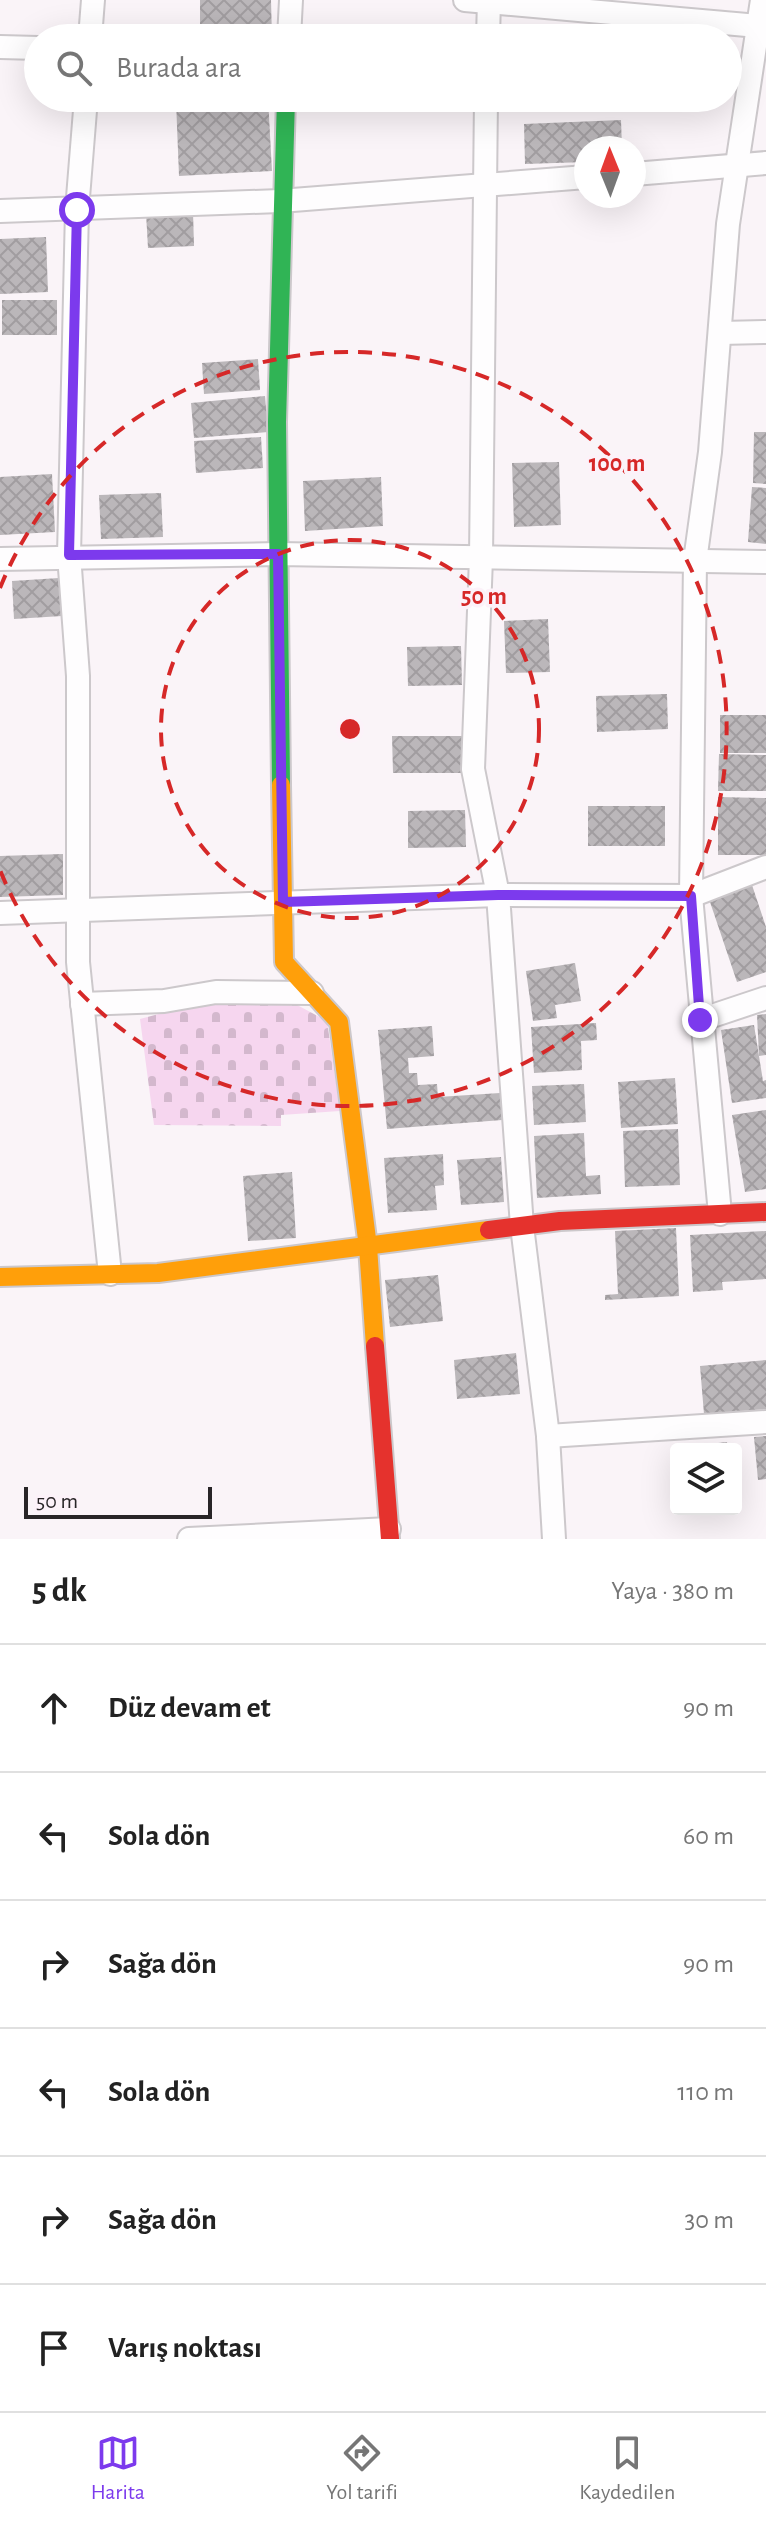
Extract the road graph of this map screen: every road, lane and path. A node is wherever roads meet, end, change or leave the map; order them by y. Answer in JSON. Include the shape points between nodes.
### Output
{"nodes":[{"id":1,"x":93,"y":0,"type":"edge"},
{"id":2,"x":291,"y":0,"type":"edge"},
{"id":3,"x":465,"y":0,"type":"edge"},
{"id":4,"x":762,"y":0,"type":"edge"},
{"id":5,"x":488,"y":2,"type":"edge"},
{"id":6,"x":91,"y":24,"type":"edge"},
{"id":7,"x":290,"y":24,"type":"edge"},
{"id":8,"x":488,"y":24,"type":"edge"},
{"id":9,"x":736,"y":24,"type":"edge"},
{"id":10,"x":742,"y":25,"type":"edge"},
{"id":11,"x":758,"y":26,"type":"junction"},
{"id":12,"x":0,"y":47,"type":"edge"},
{"id":13,"x":24,"y":48,"type":"edge"},
{"id":14,"x":85,"y":112,"type":"edge"},
{"id":15,"x":285,"y":112,"type":"edge"},
{"id":16,"x":486,"y":112,"type":"edge"},
{"id":17,"x":766,"y":163,"type":"edge"},
{"id":18,"x":738,"y":165,"type":"junction"},
{"id":19,"x":646,"y":173,"type":"edge"},
{"id":20,"x":574,"y":178,"type":"edge"},
{"id":21,"x":485,"y":185,"type":"junction"},
{"id":22,"x":280,"y":201,"type":"junction"},
{"id":23,"x":77,"y":210,"type":"junction"},
{"id":24,"x":0,"y":211,"type":"edge"},
{"id":25,"x":766,"y":332,"type":"edge"},
{"id":26,"x":721,"y":333,"type":"junction"},
{"id":27,"x":278,"y":554,"type":"junction"},
{"id":28,"x":69,"y":555,"type":"junction"},
{"id":29,"x":481,"y":558,"type":"junction"},
{"id":30,"x":0,"y":559,"type":"edge"},
{"id":31,"x":695,"y":561,"type":"junction"},
{"id":32,"x":766,"y":562,"type":"edge"},
{"id":33,"x":766,"y":867,"type":"edge"},
{"id":34,"x":498,"y":895,"type":"junction"},
{"id":35,"x":691,"y":896,"type":"junction"},
{"id":36,"x":283,"y":902,"type":"junction"},
{"id":37,"x":78,"y":910,"type":"junction"},
{"id":38,"x":0,"y":913,"type":"edge"},
{"id":39,"x":312,"y":993,"type":"junction"},
{"id":40,"x":766,"y":998,"type":"edge"},
{"id":41,"x":82,"y":1004,"type":"junction"},
{"id":42,"x":700,"y":1020,"type":"junction"},
{"id":43,"x":766,"y":1212,"type":"edge"},
{"id":44,"x":720,"y":1214,"type":"junction"},
{"id":45,"x":522,"y":1226,"type":"junction"},
{"id":46,"x":368,"y":1247,"type":"junction"},
{"id":47,"x":110,"y":1274,"type":"junction"},
{"id":48,"x":0,"y":1277,"type":"edge"},
{"id":49,"x":766,"y":1422,"type":"edge"},
{"id":50,"x":548,"y":1436,"type":"junction"},
{"id":51,"x":390,"y":1534,"type":"edge"},
{"id":52,"x":189,"y":1539,"type":"edge"},
{"id":53,"x":554,"y":1539,"type":"edge"}],
"edges":[{"from":1,"to":6,"type":"street"},
{"from":2,"to":7,"type":"street"},
{"from":3,"to":5,"type":"street"},
{"from":4,"to":11,"type":"street"},
{"from":5,"to":8,"type":"street"},
{"from":5,"to":9,"type":"street"},
{"from":10,"to":11,"type":"street"},
{"from":11,"to":18,"type":"street"},
{"from":12,"to":13,"type":"street"},
{"from":14,"to":23,"type":"street"},
{"from":15,"to":22,"type":"street"},
{"from":16,"to":21,"type":"street"},
{"from":17,"to":18,"type":"street"},
{"from":18,"to":19,"type":"street"},
{"from":18,"to":26,"type":"street","via":[[728,224]]},
{"from":20,"to":21,"type":"street"},
{"from":21,"to":22,"type":"street"},
{"from":21,"to":29,"type":"street"},
{"from":22,"to":23,"type":"street"},
{"from":22,"to":27,"type":"street"},
{"from":23,"to":24,"type":"street"},
{"from":23,"to":28,"type":"street"},
{"from":25,"to":26,"type":"street"},
{"from":26,"to":31,"type":"street"},
{"from":27,"to":28,"type":"street"},
{"from":27,"to":29,"type":"street"},
{"from":27,"to":36,"type":"street"},
{"from":28,"to":30,"type":"street"},
{"from":28,"to":37,"type":"street","via":[[78,676]]},
{"from":29,"to":31,"type":"street"},
{"from":29,"to":34,"type":"street","via":[[473,769]]},
{"from":31,"to":32,"type":"street"},
{"from":31,"to":35,"type":"street"},
{"from":33,"to":35,"type":"street"},
{"from":34,"to":35,"type":"street"},
{"from":34,"to":36,"type":"street"},
{"from":34,"to":45,"type":"street"},
{"from":35,"to":42,"type":"street"},
{"from":36,"to":37,"type":"street"},
{"from":36,"to":39,"type":"street","via":[[284,962]]},
{"from":37,"to":38,"type":"street"},
{"from":37,"to":41,"type":"street"},
{"from":39,"to":41,"type":"street","via":[[216,992],[164,1001]]},
{"from":39,"to":46,"type":"street","via":[[339,1022]]},
{"from":40,"to":42,"type":"street"},
{"from":41,"to":47,"type":"street"},
{"from":42,"to":44,"type":"street"},
{"from":43,"to":44,"type":"street"},
{"from":44,"to":45,"type":"street"},
{"from":45,"to":46,"type":"street"},
{"from":45,"to":50,"type":"street"},
{"from":46,"to":47,"type":"street","via":[[158,1273]]},
{"from":46,"to":51,"type":"street"},
{"from":47,"to":48,"type":"street"},
{"from":49,"to":50,"type":"street"},
{"from":50,"to":53,"type":"street"},
{"from":51,"to":52,"type":"street"}]}
